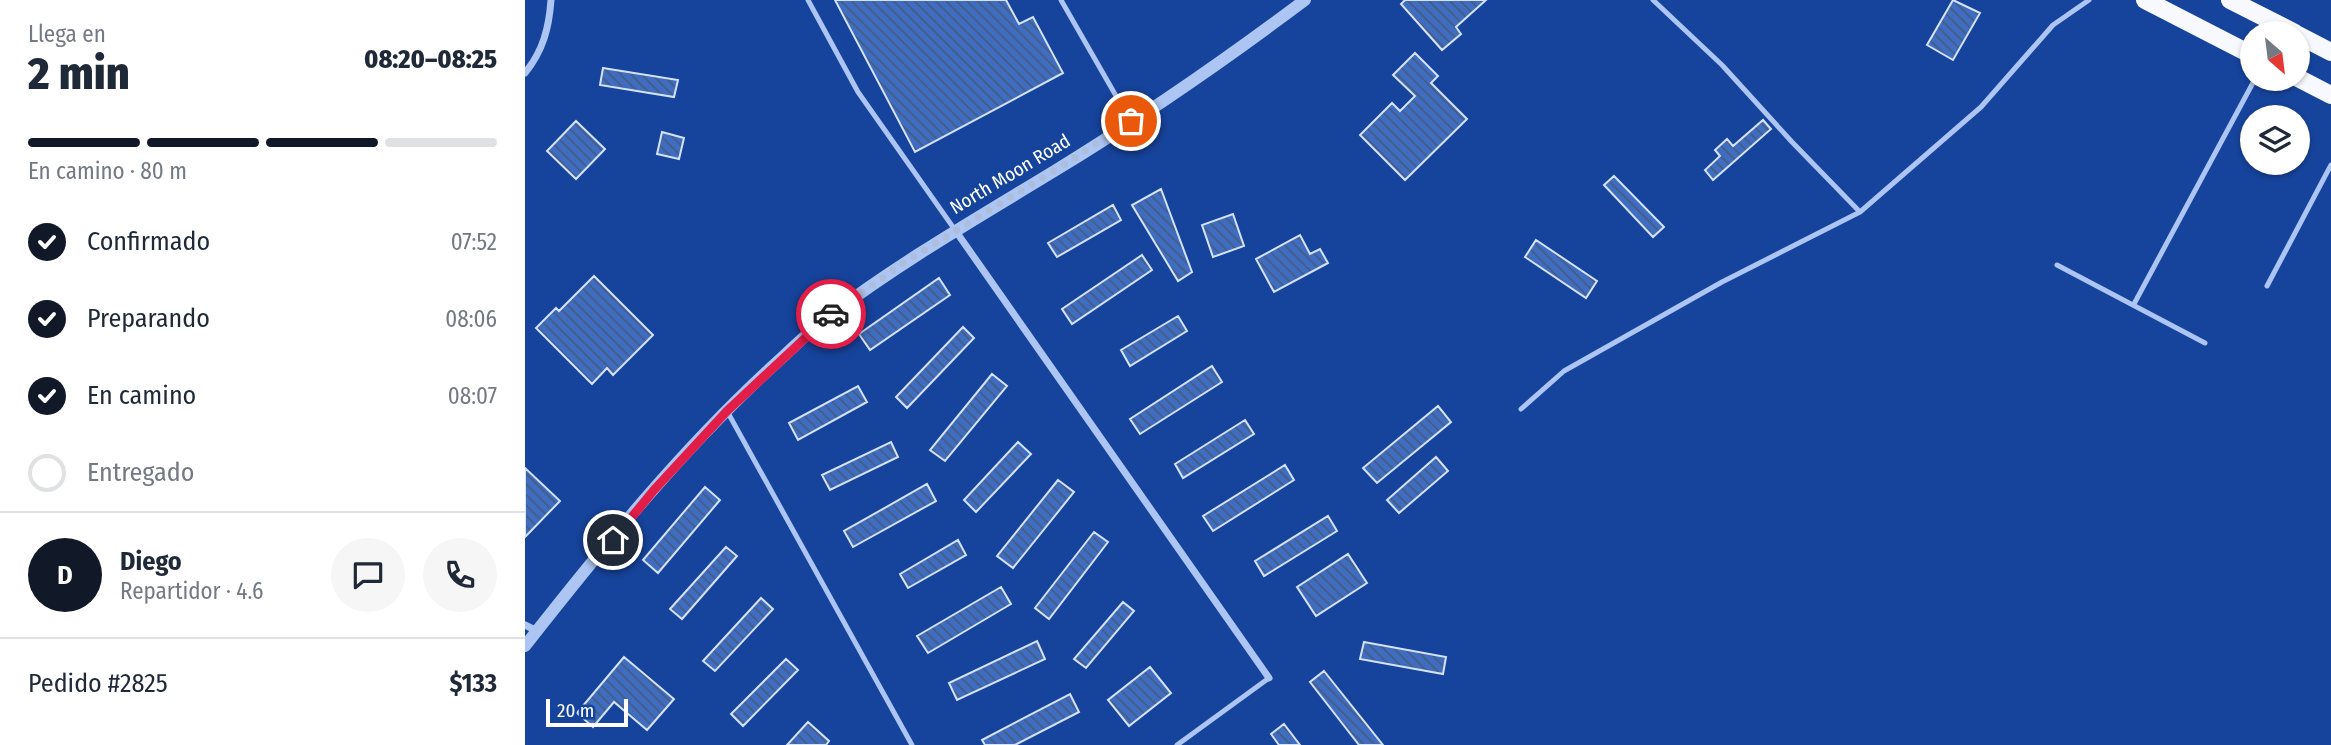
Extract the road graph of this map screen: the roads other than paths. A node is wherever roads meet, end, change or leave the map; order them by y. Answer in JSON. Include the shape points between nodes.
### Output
{"nodes":[{"id":1,"x":551,"y":0,"type":"edge"},
{"id":2,"x":808,"y":0,"type":"edge"},
{"id":3,"x":1061,"y":0,"type":"edge"},
{"id":4,"x":1305,"y":0,"type":"edge"},
{"id":5,"x":1653,"y":0,"type":"edge"},
{"id":6,"x":2089,"y":0,"type":"edge"},
{"id":7,"x":2144,"y":0,"type":"edge"},
{"id":8,"x":2230,"y":0,"type":"edge"},
{"id":9,"x":2271,"y":21,"type":"edge"},
{"id":10,"x":2310,"y":41,"type":"edge"},
{"id":11,"x":2240,"y":49,"type":"edge"},
{"id":12,"x":2331,"y":52,"type":"edge"},
{"id":13,"x":525,"y":73,"type":"edge"},
{"id":14,"x":2310,"y":84,"type":"edge"},
{"id":15,"x":2249,"y":91,"type":"edge"},
{"id":16,"x":2331,"y":95,"type":"edge"},
{"id":17,"x":1131,"y":121,"type":"junction"},
{"id":18,"x":2331,"y":165,"type":"edge"},
{"id":19,"x":1860,"y":212,"type":"junction"},
{"id":20,"x":955,"y":229,"type":"junction"},
{"id":21,"x":2057,"y":265,"type":"dead end"},
{"id":22,"x":2267,"y":286,"type":"dead end"},
{"id":23,"x":2134,"y":304,"type":"junction"},
{"id":24,"x":2205,"y":343,"type":"dead end"},
{"id":25,"x":1521,"y":409,"type":"dead end"},
{"id":26,"x":727,"y":411,"type":"junction"},
{"id":27,"x":531,"y":628,"type":"edge"},
{"id":28,"x":525,"y":646,"type":"edge"},
{"id":29,"x":1269,"y":678,"type":"joint"},
{"id":30,"x":912,"y":745,"type":"edge"},
{"id":31,"x":1177,"y":745,"type":"edge"}],
"edges":[{"from":1,"to":13,"type":"street","via":[[548,32]]},
{"from":2,"to":20,"type":"lane","via":[[858,92]]},
{"from":3,"to":17,"type":"lane"},
{"from":4,"to":17,"type":"street","name":"North Moon Road"},
{"from":5,"to":19,"type":"lane","via":[[1723,65]]},
{"from":6,"to":19,"type":"lane","via":[[2053,25],[1981,107]]},
{"from":7,"to":11,"type":"main road"},
{"from":8,"to":9,"type":"main road"},
{"from":10,"to":12,"type":"main road"},
{"from":14,"to":16,"type":"main road"},
{"from":15,"to":23,"type":"lane"},
{"from":17,"to":20,"type":"street","name":"North Moon Road"},
{"from":18,"to":22,"type":"lane"},
{"from":19,"to":25,"type":"lane","via":[[1722,282],[1564,371]]},
{"from":20,"to":26,"type":"street","name":"North Moon Road","via":[[827,317]]},
{"from":20,"to":29,"type":"street"},
{"from":21,"to":23,"type":"lane"},
{"from":23,"to":24,"type":"lane"},
{"from":26,"to":27,"type":"street","name":"North Moon Road"},
{"from":26,"to":30,"type":"lane"},
{"from":27,"to":28,"type":"street","name":"North Moon Road"},
{"from":29,"to":31,"type":"lane"}]}
